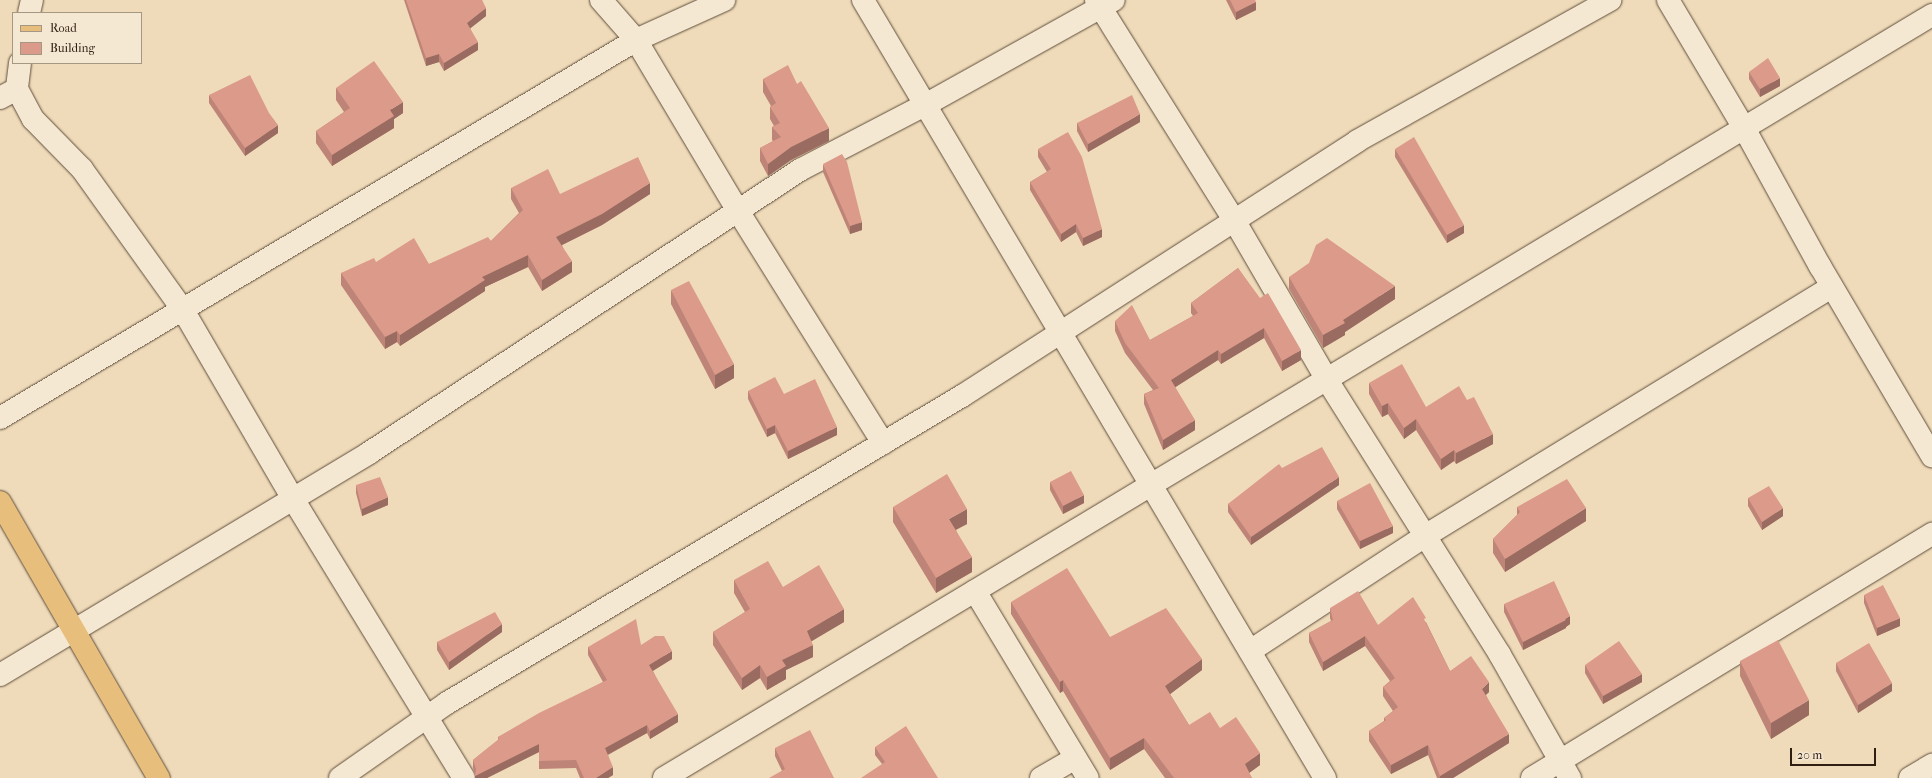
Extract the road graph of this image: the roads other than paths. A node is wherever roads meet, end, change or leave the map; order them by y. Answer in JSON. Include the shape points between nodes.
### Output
{"nodes":[{"id":1,"x":32,"y":0,"type":"edge"},
{"id":2,"x":601,"y":0,"type":"edge"},
{"id":3,"x":724,"y":0,"type":"edge"},
{"id":4,"x":863,"y":0,"type":"edge"},
{"id":5,"x":1610,"y":0,"type":"edge"},
{"id":6,"x":1668,"y":0,"type":"edge"},
{"id":7,"x":1103,"y":2,"type":"edge"},
{"id":8,"x":29,"y":12,"type":"edge"},
{"id":9,"x":1932,"y":15,"type":"edge"},
{"id":10,"x":636,"y":40,"type":"junction"},
{"id":11,"x":20,"y":64,"type":"edge"},
{"id":12,"x":8,"y":94,"type":"edge"},
{"id":13,"x":925,"y":105,"type":"junction"},
{"id":14,"x":1744,"y":128,"type":"junction"},
{"id":15,"x":738,"y":211,"type":"junction"},
{"id":16,"x":1234,"y":220,"type":"junction"},
{"id":17,"x":1832,"y":287,"type":"junction"},
{"id":18,"x":183,"y":310,"type":"junction"},
{"id":19,"x":1061,"y":333,"type":"junction"},
{"id":20,"x":1327,"y":380,"type":"junction"},
{"id":21,"x":0,"y":418,"type":"edge"},
{"id":22,"x":883,"y":443,"type":"junction"},
{"id":23,"x":1932,"y":456,"type":"edge"},
{"id":24,"x":1151,"y":485,"type":"junction"},
{"id":25,"x":293,"y":500,"type":"junction"},
{"id":26,"x":0,"y":502,"type":"edge"},
{"id":27,"x":1932,"y":534,"type":"edge"},
{"id":28,"x":1425,"y":536,"type":"junction"},
{"id":29,"x":975,"y":591,"type":"junction"},
{"id":30,"x":75,"y":632,"type":"junction"},
{"id":31,"x":1250,"y":651,"type":"junction"},
{"id":32,"x":0,"y":676,"type":"edge"},
{"id":33,"x":427,"y":718,"type":"junction"},
{"id":34,"x":1075,"y":758,"type":"junction"},
{"id":35,"x":1932,"y":765,"type":"edge"},
{"id":36,"x":1565,"y":769,"type":"edge"},
{"id":37,"x":159,"y":778,"type":"edge"},
{"id":38,"x":340,"y":778,"type":"edge"},
{"id":39,"x":464,"y":778,"type":"edge"},
{"id":40,"x":664,"y":778,"type":"edge"},
{"id":41,"x":1041,"y":778,"type":"edge"},
{"id":42,"x":1088,"y":778,"type":"edge"},
{"id":43,"x":1325,"y":778,"type":"edge"},
{"id":44,"x":1532,"y":778,"type":"edge"},
{"id":45,"x":1910,"y":778,"type":"edge"}],
"edges":[{"from":1,"to":8,"type":"street"},
{"from":2,"to":10,"type":"street"},
{"from":3,"to":10,"type":"street"},
{"from":4,"to":13,"type":"street"},
{"from":5,"to":16,"type":"street","via":[[1356,141]]},
{"from":6,"to":14,"type":"street"},
{"from":7,"to":13,"type":"street"},
{"from":7,"to":16,"type":"street"},
{"from":9,"to":14,"type":"street"},
{"from":10,"to":15,"type":"street"},
{"from":10,"to":18,"type":"street"},
{"from":11,"to":12,"type":"street"},
{"from":12,"to":18,"type":"street","via":[[82,170]]},
{"from":13,"to":15,"type":"street","via":[[800,170]]},
{"from":13,"to":19,"type":"street"},
{"from":14,"to":17,"type":"street"},
{"from":14,"to":20,"type":"street"},
{"from":15,"to":22,"type":"street"},
{"from":15,"to":25,"type":"street"},
{"from":16,"to":19,"type":"street"},
{"from":16,"to":20,"type":"street"},
{"from":17,"to":23,"type":"street"},
{"from":17,"to":28,"type":"street"},
{"from":18,"to":21,"type":"street"},
{"from":18,"to":25,"type":"street"},
{"from":19,"to":22,"type":"street"},
{"from":19,"to":24,"type":"street"},
{"from":20,"to":24,"type":"street"},
{"from":20,"to":28,"type":"street"},
{"from":22,"to":33,"type":"street","via":[[447,703]]},
{"from":24,"to":29,"type":"street"},
{"from":24,"to":31,"type":"street"},
{"from":25,"to":30,"type":"street"},
{"from":25,"to":33,"type":"street"},
{"from":26,"to":30,"type":"main road"},
{"from":27,"to":36,"type":"street"},
{"from":28,"to":31,"type":"street"},
{"from":28,"to":36,"type":"street","via":[[1500,655]]},
{"from":29,"to":34,"type":"street"},
{"from":29,"to":40,"type":"street"},
{"from":30,"to":32,"type":"street"},
{"from":30,"to":37,"type":"main road"},
{"from":31,"to":43,"type":"street"},
{"from":33,"to":38,"type":"street"},
{"from":33,"to":39,"type":"street"},
{"from":34,"to":41,"type":"street"},
{"from":34,"to":42,"type":"street"},
{"from":35,"to":45,"type":"street"},
{"from":36,"to":44,"type":"street"}]}
